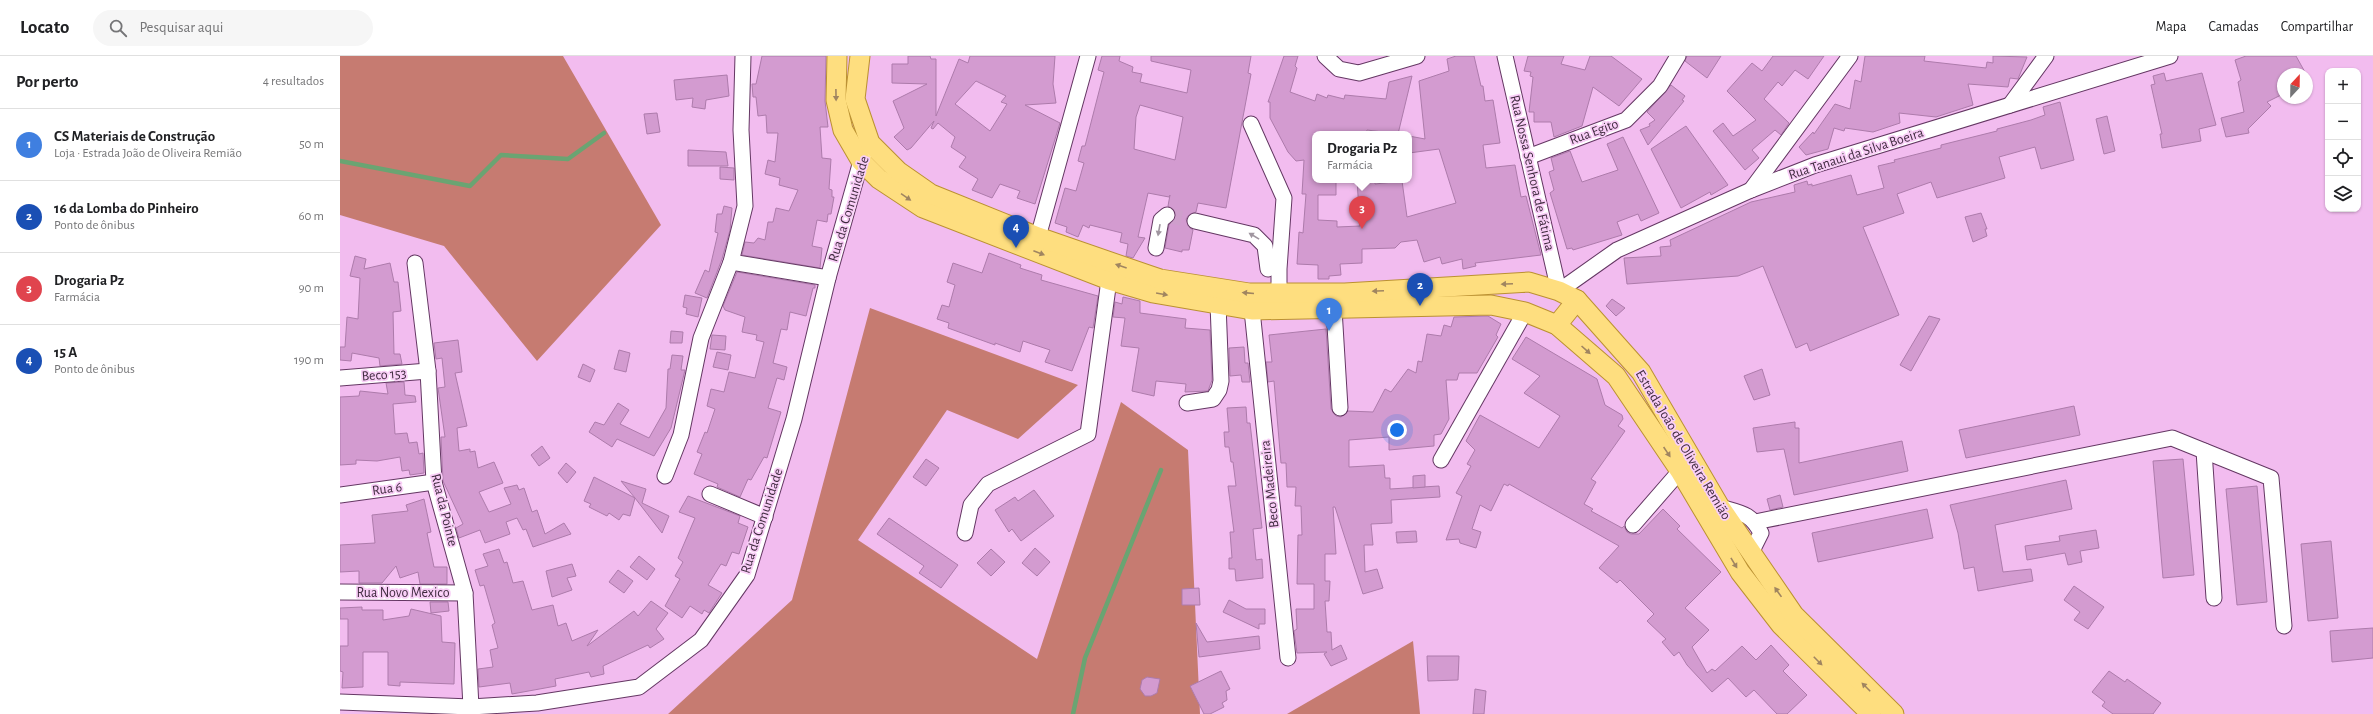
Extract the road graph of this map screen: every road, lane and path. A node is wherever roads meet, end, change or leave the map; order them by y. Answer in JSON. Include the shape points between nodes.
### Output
{"nodes":[{"id":1,"x":743,"y":56,"type":"edge"},
{"id":2,"x":837,"y":56,"type":"edge"},
{"id":3,"x":860,"y":56,"type":"edge"},
{"id":4,"x":1088,"y":56,"type":"edge"},
{"id":5,"x":1325,"y":56,"type":"edge"},
{"id":6,"x":1417,"y":56,"type":"edge"},
{"id":7,"x":1505,"y":56,"type":"edge"},
{"id":8,"x":1678,"y":56,"type":"edge"},
{"id":9,"x":1850,"y":56,"type":"edge"},
{"id":10,"x":2046,"y":56,"type":"edge"},
{"id":11,"x":2170,"y":56,"type":"edge"},
{"id":12,"x":2010,"y":105,"type":"junction"},
{"id":13,"x":1251,"y":124,"type":"dead end"},
{"id":14,"x":870,"y":143,"type":"junction"},
{"id":15,"x":1528,"y":156,"type":"junction"},
{"id":16,"x":861,"y":161,"type":"junction"},
{"id":17,"x":1751,"y":190,"type":"junction"},
{"id":18,"x":1167,"y":215,"type":"dead end"},
{"id":19,"x":1195,"y":221,"type":"tunnel mouth"},
{"id":20,"x":1038,"y":237,"type":"junction"},
{"id":21,"x":1156,"y":248,"type":"dead end"},
{"id":22,"x":731,"y":262,"type":"junction"},
{"id":23,"x":415,"y":263,"type":"dead end"},
{"id":24,"x":1273,"y":269,"type":"junction"},
{"id":25,"x":828,"y":278,"type":"junction"},
{"id":26,"x":1109,"y":280,"type":"junction"},
{"id":27,"x":1529,"y":282,"type":"junction"},
{"id":28,"x":1559,"y":291,"type":"junction"},
{"id":29,"x":1279,"y":293,"type":"junction"},
{"id":30,"x":1577,"y":300,"type":"junction"},
{"id":31,"x":1218,"y":304,"type":"junction"},
{"id":32,"x":1334,"y":309,"type":"junction"},
{"id":33,"x":1252,"y":310,"type":"junction"},
{"id":34,"x":1525,"y":312,"type":"junction"},
{"id":35,"x":1557,"y":325,"type":"junction"},
{"id":36,"x":428,"y":371,"type":"junction"},
{"id":37,"x":340,"y":378,"type":"edge"},
{"id":38,"x":1187,"y":403,"type":"dead end"},
{"id":39,"x":1340,"y":408,"type":"dead end"},
{"id":40,"x":2204,"y":451,"type":"junction"},
{"id":41,"x":1441,"y":460,"type":"dead end"},
{"id":42,"x":1680,"y":471,"type":"junction"},
{"id":43,"x":665,"y":476,"type":"dead end"},
{"id":44,"x":434,"y":482,"type":"junction"},
{"id":45,"x":710,"y":494,"type":"dead end"},
{"id":46,"x":340,"y":495,"type":"edge"},
{"id":47,"x":1720,"y":507,"type":"junction"},
{"id":48,"x":765,"y":517,"type":"junction"},
{"id":49,"x":1755,"y":522,"type":"junction"},
{"id":50,"x":1633,"y":525,"type":"dead end"},
{"id":51,"x":966,"y":533,"type":"dead end"},
{"id":52,"x":1751,"y":553,"type":"junction"},
{"id":53,"x":340,"y":592,"type":"edge"},
{"id":54,"x":465,"y":593,"type":"junction"},
{"id":55,"x":2214,"y":598,"type":"dead end"},
{"id":56,"x":2284,"y":626,"type":"dead end"},
{"id":57,"x":1288,"y":658,"type":"dead end"},
{"id":58,"x":340,"y":702,"type":"edge"},
{"id":59,"x":471,"y":707,"type":"junction"},
{"id":60,"x":416,"y":710,"type":"edge"},
{"id":61,"x":1871,"y":714,"type":"edge"},
{"id":62,"x":1894,"y":714,"type":"edge"}],
"edges":[{"from":1,"to":22,"type":"street","via":[[744,206]]},
{"from":2,"to":16,"type":"main road","name":"Estrada João de Oliveira Remião","one_way":true,"via":[[836,100],[839,115],[843,130]]},
{"from":3,"to":14,"type":"main road","name":"Estrada João de Oliveira Remião","via":[[855,99]]},
{"from":4,"to":20,"type":"street"},
{"from":5,"to":6,"type":"street","via":[[1339,69],[1359,73]]},
{"from":7,"to":15,"type":"street","name":"Rua Nossa Senhora de Fátima"},
{"from":8,"to":15,"type":"street","name":"Rua Egito","via":[[1660,86],[1626,120]]},
{"from":9,"to":17,"type":"street"},
{"from":10,"to":12,"type":"street"},
{"from":11,"to":12,"type":"street","name":"Rua Tanaui da Silva Boeira"},
{"from":12,"to":17,"type":"street","name":"Rua Tanaui da Silva Boeira","via":[[1815,166]]},
{"from":13,"to":24,"type":"street","via":[[1284,198]]},
{"from":14,"to":16,"type":"street","name":"Rua da Comunidade"},
{"from":14,"to":20,"type":"main road","name":"Estrada João de Oliveira Remião","via":[[898,171],[931,194]]},
{"from":15,"to":28,"type":"street","name":"Rua Nossa Senhora de Fátima"},
{"from":16,"to":25,"type":"street","name":"Rua da Comunidade"},
{"from":16,"to":26,"type":"main road","name":"Estrada João de Oliveira Remião","one_way":true,"via":[[879,179],[923,208]]},
{"from":17,"to":28,"type":"street","name":"Rua Tanaui da Silva Boeira","via":[[1617,250]]},
{"from":18,"to":21,"type":"street","one_way":true,"via":[[1161,220]]},
{"from":24,"to":19,"type":"street","one_way":true,"via":[[1266,246],[1254,235]]},
{"from":29,"to":20,"type":"main road","name":"Estrada João de Oliveira Remião","one_way":true,"via":[[1249,293],[1160,279]]},
{"from":22,"to":25,"type":"street"},
{"from":22,"to":43,"type":"street","via":[[701,338],[681,435]]},
{"from":23,"to":36,"type":"street","name":"Rua da Pointe"},
{"from":24,"to":29,"type":"street"},
{"from":25,"to":48,"type":"street","name":"Rua da Comunidade","via":[[794,419]]},
{"from":26,"to":31,"type":"main road","name":"Estrada João de Oliveira Remião","one_way":true,"via":[[1153,293]]},
{"from":26,"to":51,"type":"street","via":[[1088,434],[988,484],[971,505]]},
{"from":27,"to":28,"type":"main road","name":"Estrada João de Oliveira Remião"},
{"from":27,"to":29,"type":"main road","name":"Estrada João de Oliveira Remião","one_way":true,"via":[[1345,293]]},
{"from":27,"to":34,"type":"main road"},
{"from":28,"to":30,"type":"main road","name":"Estrada João de Oliveira Remião"},
{"from":30,"to":35,"type":"main road"},
{"from":30,"to":47,"type":"main road","name":"Estrada João de Oliveira Remião","via":[[1641,372]]},
{"from":31,"to":33,"type":"main road","name":"Estrada João de Oliveira Remião"},
{"from":31,"to":38,"type":"street","via":[[1221,382],[1219,390],[1212,399]]},
{"from":32,"to":33,"type":"main road","name":"Estrada João de Oliveira Remião"},
{"from":32,"to":34,"type":"main road","name":"Estrada João de Oliveira Remião","via":[[1491,305]]},
{"from":32,"to":39,"type":"street"},
{"from":33,"to":57,"type":"street","name":"Beco Madeireira"},
{"from":34,"to":35,"type":"main road","name":"Estrada João de Oliveira Remião"},
{"from":34,"to":41,"type":"street"},
{"from":35,"to":42,"type":"main road","name":"Estrada João de Oliveira Remião","one_way":true,"via":[[1616,376]]},
{"from":36,"to":37,"type":"street","name":"Beco 153"},
{"from":36,"to":44,"type":"street","name":"Rua da Pointe"},
{"from":40,"to":49,"type":"street","via":[[2172,438]]},
{"from":40,"to":55,"type":"street"},
{"from":40,"to":56,"type":"street","via":[[2271,478]]},
{"from":42,"to":50,"type":"street"},
{"from":42,"to":61,"type":"main road","name":"Estrada João de Oliveira Remião","one_way":true,"via":[[1740,572],[1776,619]]},
{"from":44,"to":46,"type":"street","name":"Rua 6"},
{"from":44,"to":54,"type":"street","name":"Rua da Pointe"},
{"from":45,"to":48,"type":"street"},
{"from":47,"to":49,"type":"street","via":[[1745,514]]},
{"from":47,"to":52,"type":"main road","name":"Estrada João de Oliveira Remião"},
{"from":48,"to":59,"type":"street","name":"Rua da Comunidade","via":[[746,575],[701,640],[639,687],[537,703]]},
{"from":49,"to":52,"type":"street","via":[[1761,533]]},
{"from":62,"to":52,"type":"main road","name":"Estrada João de Oliveira Remião","one_way":true,"via":[[1794,615]]},
{"from":53,"to":54,"type":"street","name":"Rua Novo Mexico"},
{"from":54,"to":59,"type":"street","name":"Rua da Pointe"},
{"from":58,"to":60,"type":"street","name":"Rua da Comunidade"},
{"from":59,"to":60,"type":"street","name":"Rua da Comunidade"}]}
